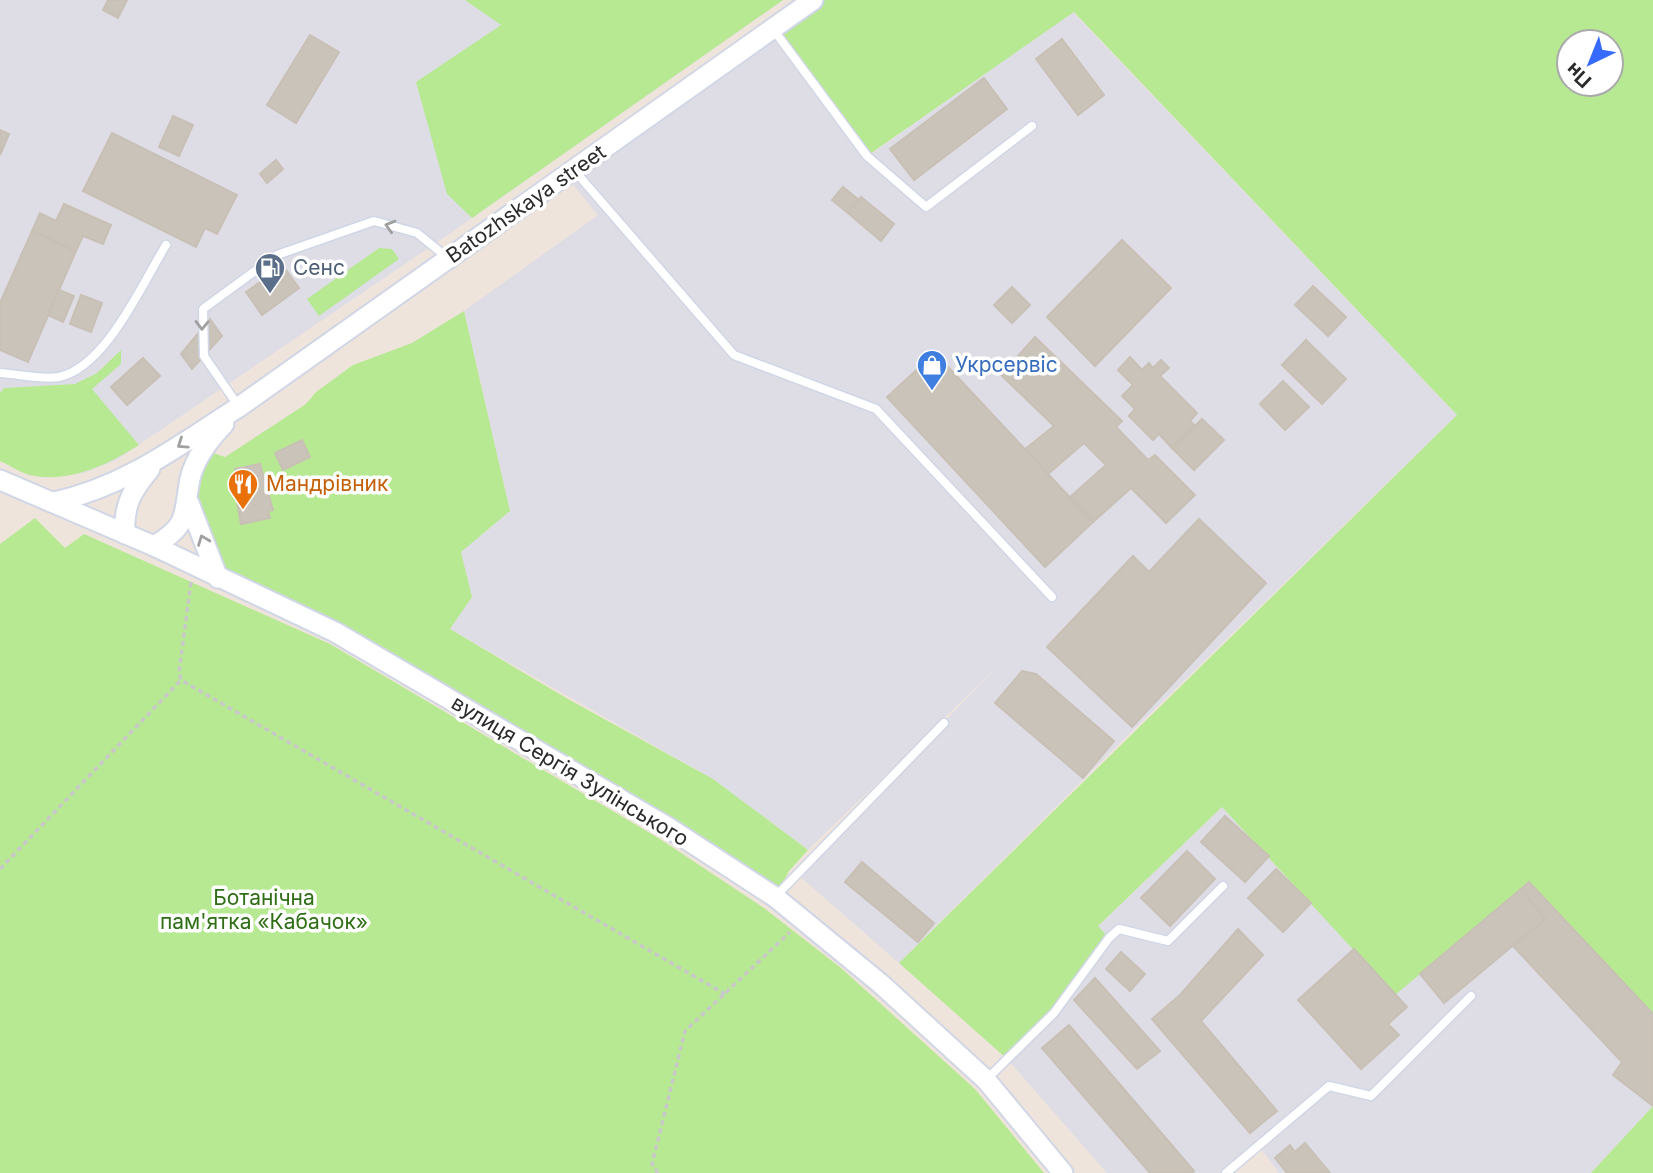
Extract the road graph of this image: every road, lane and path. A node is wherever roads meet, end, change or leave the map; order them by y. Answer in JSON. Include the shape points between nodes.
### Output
{"nodes":[{"id":1,"x":813,"y":0,"type":"edge"},
{"id":2,"x":772,"y":29,"type":"junction"},
{"id":3,"x":1032,"y":126,"type":"dead end"},
{"id":4,"x":574,"y":170,"type":"junction"},
{"id":5,"x":166,"y":245,"type":"dead end"},
{"id":6,"x":449,"y":259,"type":"junction"},
{"id":7,"x":0,"y":373,"type":"edge"},
{"id":8,"x":239,"y":407,"type":"junction"},
{"id":9,"x":155,"y":462,"type":"junction"},
{"id":10,"x":0,"y":480,"type":"edge"},
{"id":11,"x":54,"y":502,"type":"junction"},
{"id":12,"x":189,"y":503,"type":"junction"},
{"id":13,"x":125,"y":534,"type":"junction"},
{"id":14,"x":153,"y":547,"type":"junction"},
{"id":15,"x":193,"y":566,"type":"junction"},
{"id":16,"x":218,"y":578,"type":"junction"},
{"id":17,"x":1052,"y":597,"type":"dead end"},
{"id":18,"x":181,"y":680,"type":"junction"},
{"id":19,"x":944,"y":723,"type":"dead end"},
{"id":20,"x":0,"y":869,"type":"edge"},
{"id":21,"x":1223,"y":886,"type":"dead end"},
{"id":22,"x":775,"y":897,"type":"junction"},
{"id":23,"x":802,"y":919,"type":"junction"},
{"id":24,"x":725,"y":994,"type":"junction"},
{"id":25,"x":1471,"y":996,"type":"dead end"},
{"id":26,"x":986,"y":1080,"type":"junction"},
{"id":27,"x":657,"y":1173,"type":"edge"},
{"id":28,"x":1063,"y":1173,"type":"edge"},
{"id":29,"x":1226,"y":1173,"type":"edge"}],
"edges":[{"from":1,"to":2,"type":"street","name":"Batozhskaya street"},
{"from":2,"to":3,"type":"lane","via":[[867,156],[926,207]]},
{"from":2,"to":4,"type":"street","name":"Batozhskaya street"},
{"from":4,"to":6,"type":"street","name":"Batozhskaya street"},
{"from":4,"to":17,"type":"lane","via":[[734,355],[876,409]]},
{"from":5,"to":7,"type":"lane","via":[[113,332],[82,368],[58,377]]},
{"from":6,"to":8,"type":"street","name":"Batozhskaya street"},
{"from":6,"to":8,"type":"lane","one_way":true,"via":[[417,233],[374,221],[277,255],[203,309],[204,356]]},
{"from":8,"to":9,"type":"street","name":"Batozhskaya street","one_way":true},
{"from":8,"to":12,"type":"street","name":"Batozhskaya street","via":[[198,459],[190,479]]},
{"from":9,"to":11,"type":"street","name":"Batozhskaya street","via":[[112,485]]},
{"from":9,"to":13,"type":"street","name":"Batozhskaya street","via":[[131,494],[124,512]]},
{"from":10,"to":11,"type":"street","name":"вулиця Сергія Зулінського"},
{"from":11,"to":13,"type":"street","name":"вулиця Сергія Зулінського"},
{"from":12,"to":14,"type":"street","name":"Batozhskaya street","via":[[180,524]]},
{"from":16,"to":12,"type":"street","name":"Batozhskaya street","one_way":true},
{"from":13,"to":14,"type":"street","name":"вулиця Сергія Зулінського"},
{"from":14,"to":15,"type":"street","name":"вулиця Сергія Зулінського"},
{"from":15,"to":16,"type":"street","name":"вулиця Сергія Зулінського"},
{"from":15,"to":18,"type":"path"},
{"from":16,"to":22,"type":"street","name":"вулиця Сергія Зулінського","via":[[382,658]]},
{"from":18,"to":20,"type":"path"},
{"from":18,"to":24,"type":"path"},
{"from":19,"to":22,"type":"lane"},
{"from":21,"to":26,"type":"lane","via":[[1168,941],[1119,929],[1054,1013]]},
{"from":22,"to":23,"type":"street","name":"вулиця Сергія Зулінського"},
{"from":23,"to":24,"type":"path"},
{"from":23,"to":26,"type":"street","name":"вулиця Сергія Зулінського"},
{"from":24,"to":27,"type":"path","via":[[685,1031],[652,1164]]},
{"from":25,"to":29,"type":"lane","via":[[1371,1096],[1329,1086]]},
{"from":26,"to":28,"type":"street","name":"вулиця Сергія Зулінського"}]}
